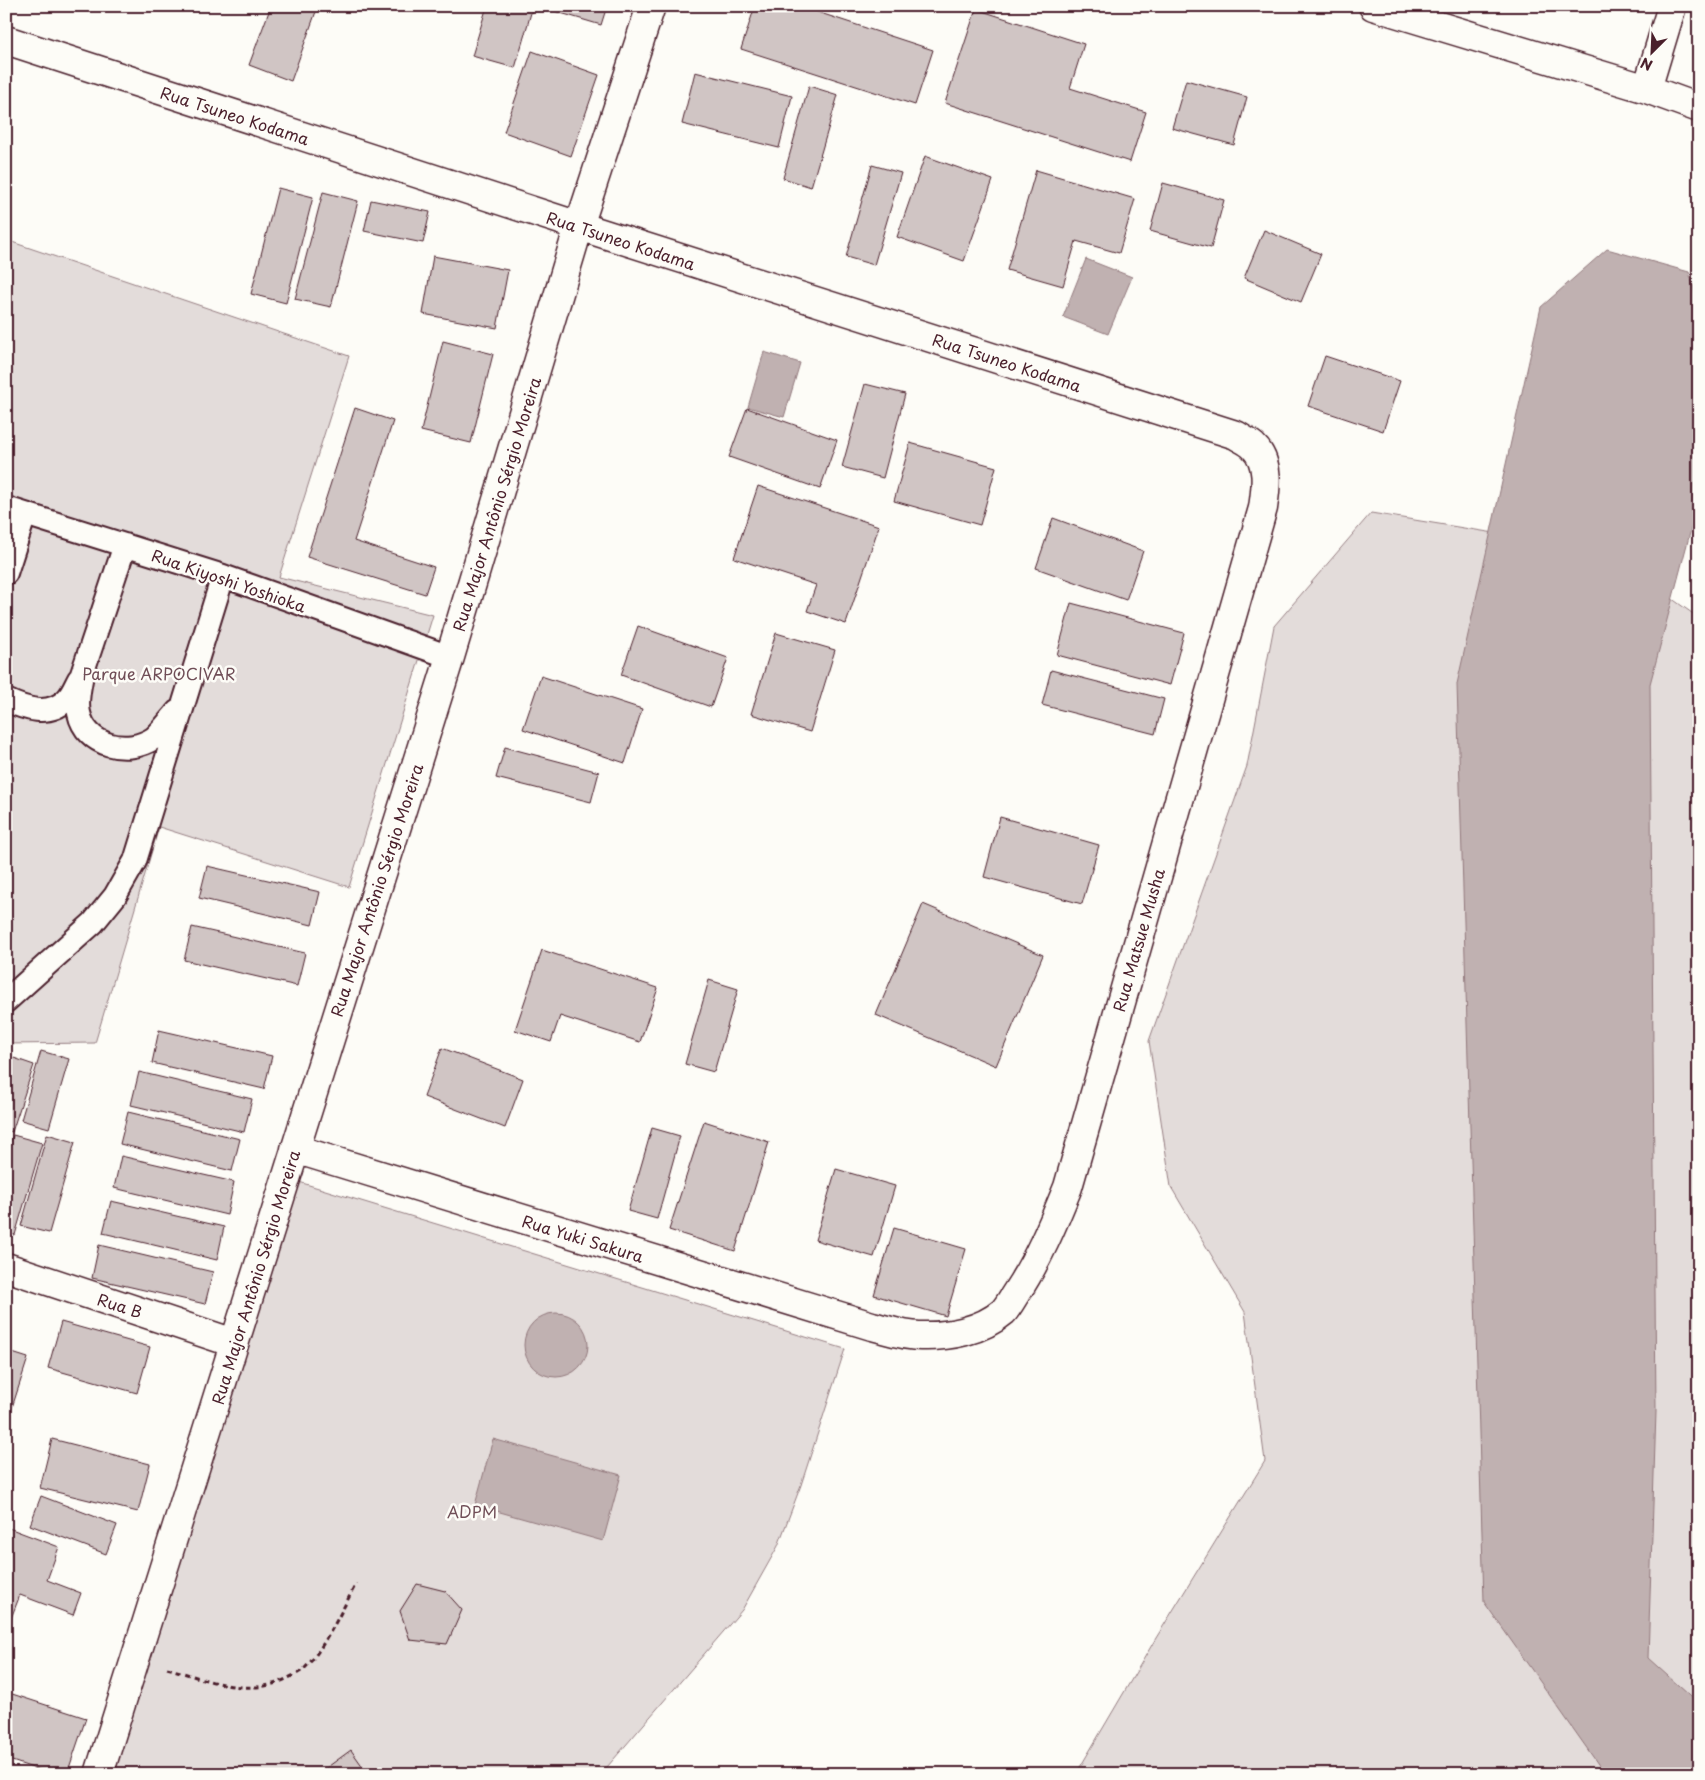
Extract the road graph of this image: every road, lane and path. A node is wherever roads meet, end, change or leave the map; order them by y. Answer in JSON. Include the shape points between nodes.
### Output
{"nodes":[{"id":1,"x":651,"y":6,"type":"edge"},
{"id":2,"x":1373,"y":6,"type":"edge"},
{"id":3,"x":1672,"y":6,"type":"edge"},
{"id":4,"x":6,"y":40,"type":"edge"},
{"id":5,"x":1646,"y":89,"type":"junction"},
{"id":6,"x":1699,"y":108,"type":"edge"},
{"id":7,"x":579,"y":226,"type":"junction"},
{"id":8,"x":1236,"y":435,"type":"joint"},
{"id":9,"x":16,"y":511,"type":"edge"},
{"id":10,"x":125,"y":545,"type":"junction"},
{"id":11,"x":6,"y":573,"type":"edge"},
{"id":12,"x":223,"y":576,"type":"junction"},
{"id":13,"x":450,"y":657,"type":"junction"},
{"id":14,"x":82,"y":674,"type":"junction"},
{"id":15,"x":6,"y":700,"type":"edge"},
{"id":16,"x":182,"y":706,"type":"junction"},
{"id":17,"x":6,"y":1001,"type":"edge"},
{"id":18,"x":295,"y":1150,"type":"junction"},
{"id":19,"x":6,"y":1267,"type":"edge"},
{"id":20,"x":872,"y":1326,"type":"joint"},
{"id":21,"x":234,"y":1343,"type":"junction"},
{"id":22,"x":356,"y":1584,"type":"dead end"},
{"id":23,"x":135,"y":1659,"type":"junction"},
{"id":24,"x":99,"y":1774,"type":"edge"}],
"edges":[{"from":1,"to":7,"type":"street","name":"Rua Major Antônio Sérgio Moreira"},
{"from":2,"to":5,"type":"street"},
{"from":3,"to":5,"type":"street"},
{"from":4,"to":7,"type":"street","name":"Rua Tsuneo Kodama"},
{"from":5,"to":6,"type":"street"},
{"from":7,"to":8,"type":"street","name":"Rua Tsuneo Kodama"},
{"from":7,"to":13,"type":"street","name":"Rua Major Antônio Sérgio Moreira"},
{"from":8,"to":20,"type":"street","name":"Rua Matsue Musha","via":[[1254,447],[1263,461],[1267,483],[1263,508],[1068,1187],[1056,1217],[1033,1267],[1004,1311],[984,1325],[959,1332],[920,1336]]},
{"from":9,"to":10,"type":"lane","name":"Rua Kiyoshi Yoshioka"},
{"from":9,"to":11,"type":"lane"},
{"from":10,"to":12,"type":"lane","name":"Rua Kiyoshi Yoshioka"},
{"from":10,"to":14,"type":"lane"},
{"from":12,"to":13,"type":"lane","name":"Rua Kiyoshi Yoshioka"},
{"from":12,"to":16,"type":"lane"},
{"from":13,"to":18,"type":"street","name":"Rua Major Antônio Sérgio Moreira"},
{"from":14,"to":15,"type":"lane","via":[[67,699],[49,710],[35,710]]},
{"from":14,"to":16,"type":"lane","via":[[79,713],[85,728],[105,744],[125,747],[154,738]]},
{"from":16,"to":17,"type":"lane","via":[[134,861],[115,896],[93,923]]},
{"from":18,"to":20,"type":"street","name":"Rua Yuki Sakura"},
{"from":18,"to":21,"type":"street","name":"Rua Major Antônio Sérgio Moreira"},
{"from":19,"to":21,"type":"street","name":"Rua B"},
{"from":21,"to":23,"type":"street","name":"Rua Major Antônio Sérgio Moreira"},
{"from":22,"to":23,"type":"path","via":[[304,1669],[283,1681],[257,1688],[230,1686]]},
{"from":23,"to":24,"type":"street","name":"Rua Major Antônio Sérgio Moreira"}]}
